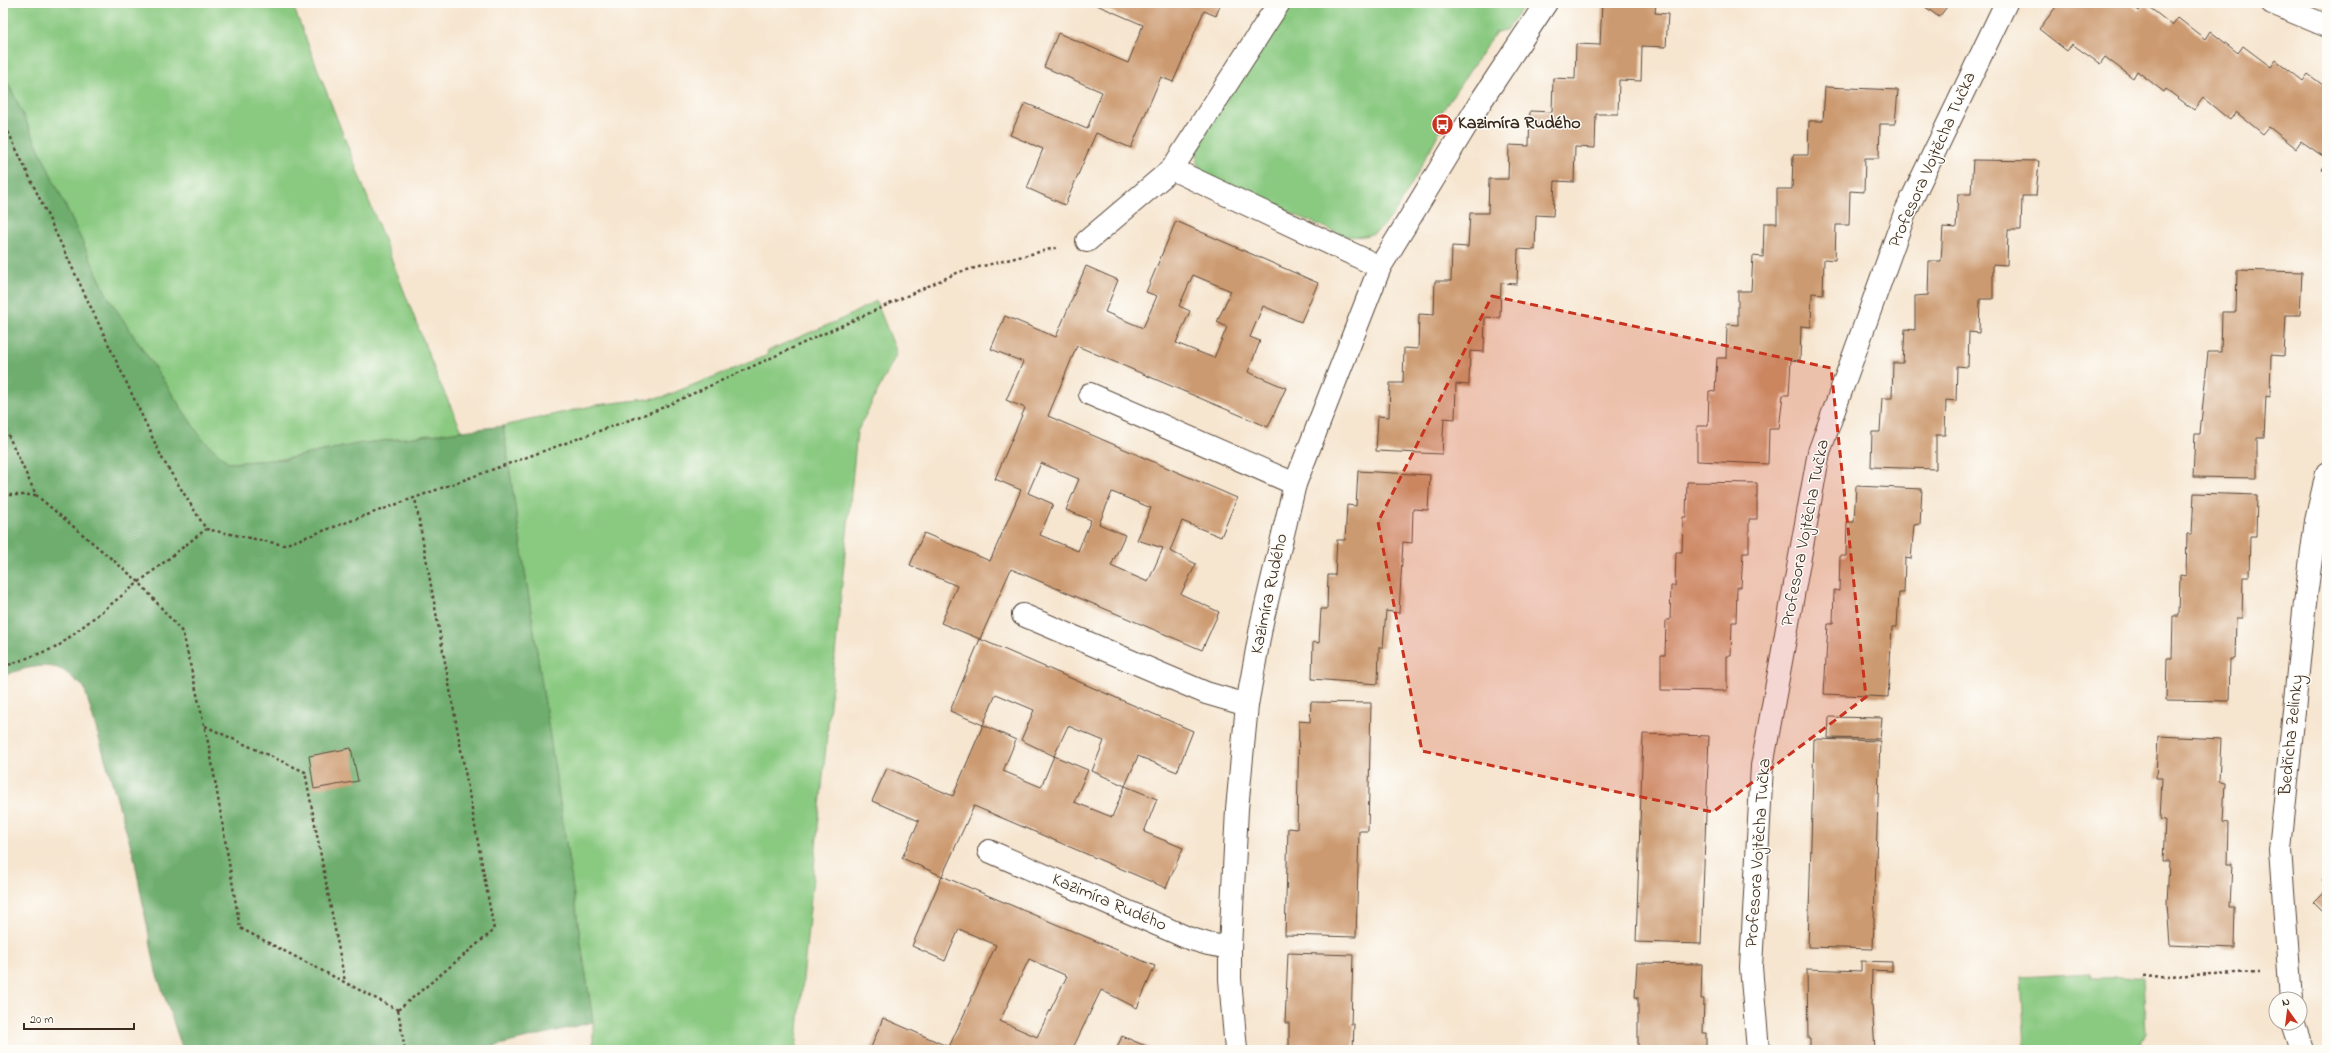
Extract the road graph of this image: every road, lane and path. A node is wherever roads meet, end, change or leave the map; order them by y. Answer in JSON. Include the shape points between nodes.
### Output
{"nodes":[{"id":1,"x":1278,"y":3,"type":"edge"},
{"id":2,"x":1546,"y":3,"type":"edge"},
{"id":3,"x":2006,"y":3,"type":"edge"},
{"id":4,"x":2272,"y":3,"type":"edge"},
{"id":5,"x":2327,"y":26,"type":"edge"},
{"id":6,"x":3,"y":121,"type":"edge"},
{"id":7,"x":1172,"y":169,"type":"junction"},
{"id":8,"x":1087,"y":241,"type":"joint"},
{"id":9,"x":1380,"y":267,"type":"junction"},
{"id":10,"x":1090,"y":394,"type":"dead end"},
{"id":11,"x":3,"y":424,"type":"edge"},
{"id":12,"x":2327,"y":473,"type":"edge"},
{"id":13,"x":1295,"y":484,"type":"junction"},
{"id":14,"x":3,"y":495,"type":"edge"},
{"id":15,"x":36,"y":495,"type":"junction"},
{"id":16,"x":415,"y":498,"type":"junction"},
{"id":17,"x":206,"y":529,"type":"junction"},
{"id":18,"x":139,"y":582,"type":"junction"},
{"id":19,"x":1023,"y":616,"type":"dead end"},
{"id":20,"x":3,"y":668,"type":"edge"},
{"id":21,"x":1247,"y":705,"type":"junction"},
{"id":22,"x":204,"y":726,"type":"junction"},
{"id":23,"x":989,"y":851,"type":"dead end"},
{"id":24,"x":1230,"y":948,"type":"junction"},
{"id":25,"x":2289,"y":971,"type":"junction"},
{"id":26,"x":2143,"y":977,"type":"dead end"},
{"id":27,"x":345,"y":982,"type":"junction"},
{"id":28,"x":2290,"y":991,"type":"edge"},
{"id":29,"x":398,"y":1010,"type":"junction"},
{"id":30,"x":2296,"y":1031,"type":"edge"},
{"id":31,"x":405,"y":1050,"type":"edge"},
{"id":32,"x":1236,"y":1050,"type":"edge"},
{"id":33,"x":1758,"y":1050,"type":"edge"},
{"id":34,"x":2302,"y":1050,"type":"edge"}],
"edges":[{"from":1,"to":7,"type":"street"},
{"from":2,"to":9,"type":"street","name":"Kazimíra Rudého","via":[[1481,101]]},
{"from":3,"to":33,"type":"street","name":"Profesora Vojtěcha Tučka","via":[[1905,213],[1819,452],[1762,766],[1751,966]]},
{"from":4,"to":5,"type":"street"},
{"from":6,"to":17,"type":"path","via":[[163,460]]},
{"from":7,"to":8,"type":"street"},
{"from":7,"to":9,"type":"street"},
{"from":8,"to":16,"type":"path","via":[[959,272],[657,410]]},
{"from":9,"to":13,"type":"street","name":"Kazimíra Rudého"},
{"from":10,"to":13,"type":"street"},
{"from":11,"to":15,"type":"path"},
{"from":12,"to":25,"type":"street","name":"Bedřicha Zelinky","via":[[2316,521],[2304,611],[2280,850]]},
{"from":13,"to":21,"type":"street","name":"Kazimíra Rudého","via":[[1262,622]]},
{"from":14,"to":15,"type":"path"},
{"from":15,"to":18,"type":"path"},
{"from":16,"to":17,"type":"path","via":[[284,546]]},
{"from":16,"to":29,"type":"path","via":[[494,930]]},
{"from":17,"to":18,"type":"path"},
{"from":18,"to":20,"type":"path","via":[[57,647]]},
{"from":18,"to":22,"type":"path","via":[[183,633]]},
{"from":19,"to":21,"type":"street","via":[[1206,693]]},
{"from":21,"to":24,"type":"street","name":"Kazimíra Rudého"},
{"from":22,"to":27,"type":"path","via":[[240,928]]},
{"from":22,"to":27,"type":"path","via":[[305,772]]},
{"from":23,"to":24,"type":"street","name":"Kazimíra Rudého","via":[[1188,938]]},
{"from":24,"to":32,"type":"street","name":"Kazimíra Rudého"},
{"from":25,"to":26,"type":"path"},
{"from":25,"to":28,"type":"street","name":"Bedřicha Zelinky"},
{"from":27,"to":29,"type":"path"},
{"from":29,"to":31,"type":"path"},
{"from":30,"to":34,"type":"street"}]}
